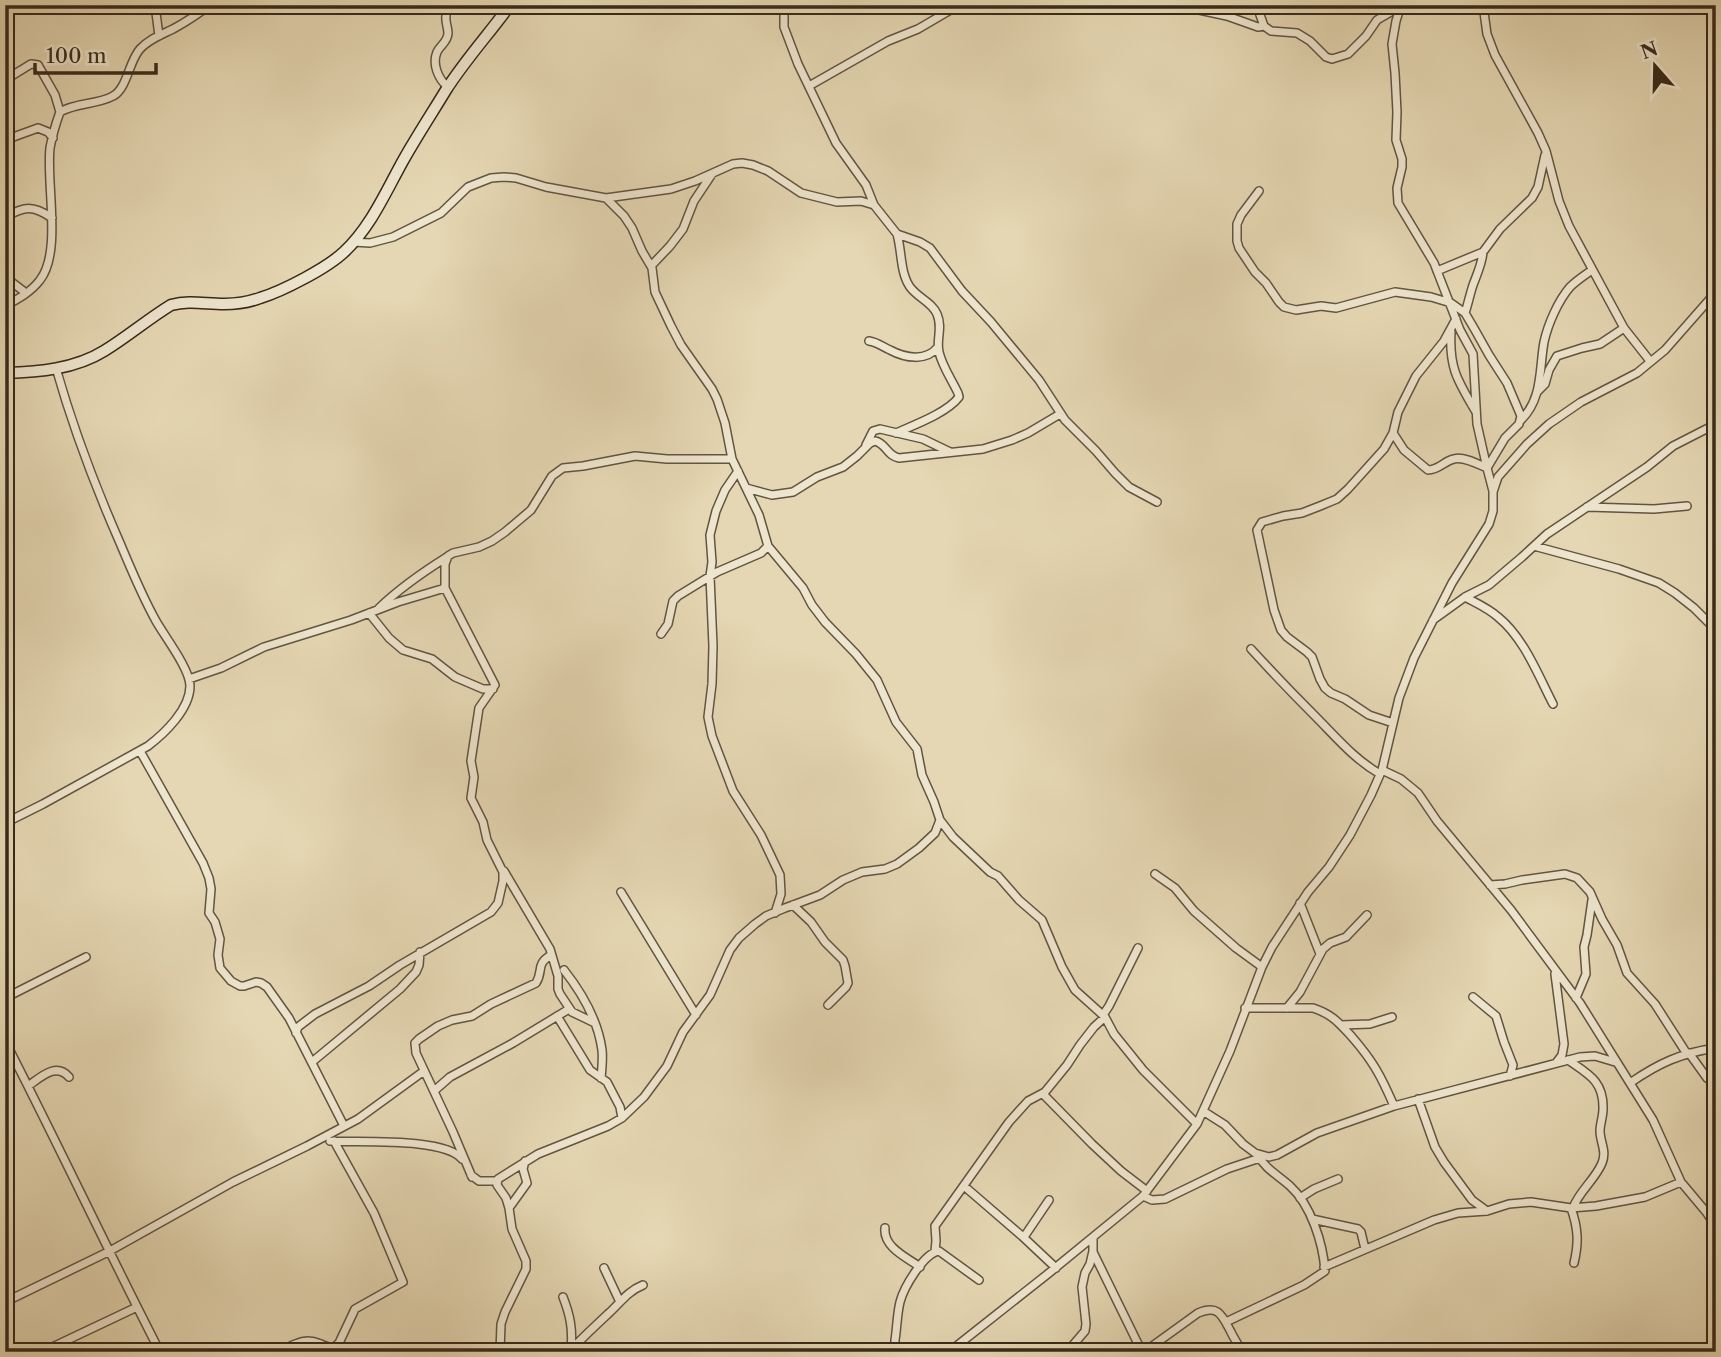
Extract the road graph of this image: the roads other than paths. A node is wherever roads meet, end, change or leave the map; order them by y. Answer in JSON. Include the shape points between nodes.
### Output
{"nodes":[{"id":1,"x":155,"y":5,"type":"edge"},
{"id":2,"x":210,"y":5,"type":"edge"},
{"id":3,"x":448,"y":5,"type":"edge"},
{"id":4,"x":510,"y":5,"type":"edge"},
{"id":5,"x":784,"y":5,"type":"edge"},
{"id":6,"x":959,"y":5,"type":"edge"},
{"id":7,"x":1176,"y":5,"type":"edge"},
{"id":8,"x":1262,"y":5,"type":"edge"},
{"id":9,"x":1483,"y":5,"type":"edge"},
{"id":10,"x":1401,"y":6,"type":"edge"},
{"id":11,"x":1264,"y":26,"type":"junction"},
{"id":12,"x":159,"y":36,"type":"junction"},
{"id":13,"x":5,"y":80,"type":"edge"},
{"id":14,"x":809,"y":86,"type":"junction"},
{"id":15,"x":448,"y":87,"type":"junction"},
{"id":16,"x":60,"y":112,"type":"junction"},
{"id":17,"x":53,"y":138,"type":"junction"},
{"id":18,"x":5,"y":141,"type":"edge"},
{"id":19,"x":1546,"y":151,"type":"junction"},
{"id":20,"x":712,"y":173,"type":"junction"},
{"id":21,"x":1259,"y":191,"type":"dead end"},
{"id":22,"x":606,"y":198,"type":"junction"},
{"id":23,"x":874,"y":205,"type":"junction"},
{"id":24,"x":5,"y":217,"type":"edge"},
{"id":25,"x":52,"y":218,"type":"junction"},
{"id":26,"x":897,"y":234,"type":"junction"},
{"id":27,"x":353,"y":242,"type":"junction"},
{"id":28,"x":1483,"y":251,"type":"junction"},
{"id":29,"x":651,"y":266,"type":"junction"},
{"id":30,"x":1592,"y":270,"type":"junction"},
{"id":31,"x":1437,"y":271,"type":"junction"},
{"id":32,"x":5,"y":277,"type":"edge"},
{"id":33,"x":26,"y":293,"type":"junction"},
{"id":34,"x":1714,"y":297,"type":"edge"},
{"id":35,"x":1451,"y":303,"type":"junction"},
{"id":36,"x":5,"y":306,"type":"edge"},
{"id":37,"x":1465,"y":313,"type":"junction"},
{"id":38,"x":1456,"y":319,"type":"junction"},
{"id":39,"x":1624,"y":328,"type":"junction"},
{"id":40,"x":1451,"y":329,"type":"junction"},
{"id":41,"x":869,"y":341,"type":"dead end"},
{"id":42,"x":938,"y":347,"type":"junction"},
{"id":43,"x":1650,"y":361,"type":"junction"},
{"id":44,"x":56,"y":368,"type":"junction"},
{"id":45,"x":5,"y":373,"type":"edge"},
{"id":46,"x":1538,"y":391,"type":"junction"},
{"id":47,"x":1477,"y":412,"type":"junction"},
{"id":48,"x":1060,"y":414,"type":"junction"},
{"id":49,"x":1521,"y":420,"type":"junction"},
{"id":50,"x":1716,"y":424,"type":"edge"},
{"id":51,"x":896,"y":433,"type":"junction"},
{"id":52,"x":1393,"y":433,"type":"junction"},
{"id":53,"x":865,"y":449,"type":"junction"},
{"id":54,"x":954,"y":453,"type":"junction"},
{"id":55,"x":732,"y":459,"type":"junction"},
{"id":56,"x":1487,"y":468,"type":"junction"},
{"id":57,"x":738,"y":471,"type":"junction"},
{"id":58,"x":746,"y":488,"type":"junction"},
{"id":59,"x":1493,"y":492,"type":"junction"},
{"id":60,"x":1157,"y":502,"type":"dead end"},
{"id":61,"x":1687,"y":506,"type":"dead end"},
{"id":62,"x":1586,"y":507,"type":"junction"},
{"id":63,"x":768,"y":546,"type":"junction"},
{"id":64,"x":1534,"y":546,"type":"junction"},
{"id":65,"x":448,"y":556,"type":"junction"},
{"id":66,"x":710,"y":576,"type":"junction"},
{"id":67,"x":446,"y":588,"type":"junction"},
{"id":68,"x":1465,"y":597,"type":"junction"},
{"id":69,"x":373,"y":612,"type":"junction"},
{"id":70,"x":1431,"y":622,"type":"junction"},
{"id":71,"x":1716,"y":630,"type":"edge"},
{"id":72,"x":661,"y":634,"type":"dead end"},
{"id":73,"x":1251,"y":649,"type":"dead end"},
{"id":74,"x":189,"y":679,"type":"junction"},
{"id":75,"x":493,"y":689,"type":"junction"},
{"id":76,"x":1553,"y":704,"type":"dead end"},
{"id":77,"x":1393,"y":723,"type":"junction"},
{"id":78,"x":140,"y":751,"type":"junction"},
{"id":79,"x":1381,"y":772,"type":"junction"},
{"id":80,"x":940,"y":820,"type":"junction"},
{"id":81,"x":5,"y":823,"type":"edge"},
{"id":82,"x":502,"y":867,"type":"junction"},
{"id":83,"x":1155,"y":874,"type":"dead end"},
{"id":84,"x":1490,"y":885,"type":"junction"},
{"id":85,"x":621,"y":891,"type":"dead end"},
{"id":86,"x":1592,"y":898,"type":"junction"},
{"id":87,"x":1300,"y":903,"type":"junction"},
{"id":88,"x":793,"y":905,"type":"junction"},
{"id":89,"x":775,"y":913,"type":"junction"},
{"id":90,"x":1367,"y":915,"type":"dead end"},
{"id":91,"x":1138,"y":948,"type":"dead end"},
{"id":92,"x":420,"y":952,"type":"junction"},
{"id":93,"x":1320,"y":954,"type":"junction"},
{"id":94,"x":551,"y":955,"type":"junction"},
{"id":95,"x":86,"y":957,"type":"dead end"},
{"id":96,"x":1262,"y":967,"type":"junction"},
{"id":97,"x":564,"y":970,"type":"dead end"},
{"id":98,"x":1555,"y":970,"type":"junction"},
{"id":99,"x":1473,"y":997,"type":"dead end"},
{"id":100,"x":5,"y":998,"type":"edge"},
{"id":101,"x":1576,"y":998,"type":"junction"},
{"id":102,"x":828,"y":1005,"type":"dead end"},
{"id":103,"x":1245,"y":1008,"type":"junction"},
{"id":104,"x":1287,"y":1008,"type":"junction"},
{"id":105,"x":569,"y":1009,"type":"junction"},
{"id":106,"x":696,"y":1015,"type":"junction"},
{"id":107,"x":557,"y":1016,"type":"junction"},
{"id":108,"x":1104,"y":1016,"type":"junction"},
{"id":109,"x":1392,"y":1017,"type":"dead end"},
{"id":110,"x":596,"y":1023,"type":"junction"},
{"id":111,"x":1341,"y":1025,"type":"junction"},
{"id":112,"x":296,"y":1033,"type":"junction"},
{"id":113,"x":5,"y":1041,"type":"edge"},
{"id":114,"x":1716,"y":1048,"type":"edge"},
{"id":115,"x":1688,"y":1054,"type":"junction"},
{"id":116,"x":1568,"y":1060,"type":"junction"},
{"id":117,"x":312,"y":1062,"type":"junction"},
{"id":118,"x":1616,"y":1062,"type":"junction"},
{"id":119,"x":1556,"y":1063,"type":"junction"},
{"id":120,"x":424,"y":1071,"type":"junction"},
{"id":121,"x":1510,"y":1076,"type":"junction"},
{"id":122,"x":69,"y":1077,"type":"dead end"},
{"id":123,"x":601,"y":1077,"type":"junction"},
{"id":124,"x":1630,"y":1083,"type":"junction"},
{"id":125,"x":1716,"y":1084,"type":"edge"},
{"id":126,"x":28,"y":1086,"type":"junction"},
{"id":127,"x":434,"y":1091,"type":"junction"},
{"id":128,"x":1043,"y":1094,"type":"junction"},
{"id":129,"x":1418,"y":1099,"type":"junction"},
{"id":130,"x":1394,"y":1106,"type":"junction"},
{"id":131,"x":1203,"y":1111,"type":"junction"},
{"id":132,"x":622,"y":1118,"type":"junction"},
{"id":133,"x":1197,"y":1124,"type":"junction"},
{"id":134,"x":344,"y":1126,"type":"junction"},
{"id":135,"x":334,"y":1141,"type":"junction"},
{"id":136,"x":316,"y":1142,"type":"junction"},
{"id":137,"x":1259,"y":1157,"type":"junction"},
{"id":138,"x":525,"y":1160,"type":"junction"},
{"id":139,"x":472,"y":1177,"type":"junction"},
{"id":140,"x":1338,"y":1179,"type":"dead end"},
{"id":141,"x":497,"y":1181,"type":"junction"},
{"id":142,"x":1681,"y":1182,"type":"junction"},
{"id":143,"x":964,"y":1186,"type":"junction"},
{"id":144,"x":1145,"y":1194,"type":"junction"},
{"id":145,"x":1300,"y":1198,"type":"junction"},
{"id":146,"x":1049,"y":1200,"type":"dead end"},
{"id":147,"x":509,"y":1208,"type":"junction"},
{"id":148,"x":1572,"y":1208,"type":"junction"},
{"id":149,"x":1487,"y":1211,"type":"junction"},
{"id":150,"x":1312,"y":1219,"type":"junction"},
{"id":151,"x":1716,"y":1227,"type":"edge"},
{"id":152,"x":885,"y":1228,"type":"dead end"},
{"id":153,"x":1024,"y":1237,"type":"junction"},
{"id":154,"x":1093,"y":1238,"type":"junction"},
{"id":155,"x":1365,"y":1249,"type":"junction"},
{"id":156,"x":935,"y":1251,"type":"junction"},
{"id":157,"x":1093,"y":1251,"type":"junction"},
{"id":158,"x":108,"y":1252,"type":"junction"},
{"id":159,"x":1574,"y":1262,"type":"dead end"},
{"id":160,"x":919,"y":1267,"type":"junction"},
{"id":161,"x":1324,"y":1267,"type":"junction"},
{"id":162,"x":604,"y":1268,"type":"dead end"},
{"id":163,"x":1056,"y":1268,"type":"junction"},
{"id":164,"x":979,"y":1280,"type":"dead end"},
{"id":165,"x":643,"y":1285,"type":"dead end"},
{"id":166,"x":563,"y":1297,"type":"dead end"},
{"id":167,"x":620,"y":1301,"type":"junction"},
{"id":168,"x":5,"y":1302,"type":"edge"},
{"id":169,"x":137,"y":1307,"type":"junction"},
{"id":170,"x":1226,"y":1322,"type":"junction"},
{"id":171,"x":336,"y":1350,"type":"edge"},
{"id":172,"x":570,"y":1350,"type":"edge"},
{"id":173,"x":42,"y":1352,"type":"edge"},
{"id":174,"x":160,"y":1352,"type":"edge"},
{"id":175,"x":278,"y":1352,"type":"edge"},
{"id":176,"x":500,"y":1352,"type":"edge"},
{"id":177,"x":897,"y":1352,"type":"edge"},
{"id":178,"x":950,"y":1352,"type":"edge"},
{"id":179,"x":1068,"y":1352,"type":"edge"},
{"id":180,"x":1143,"y":1352,"type":"edge"},
{"id":181,"x":1242,"y":1352,"type":"edge"}],
"edges":[{"from":1,"to":12,"type":"street"},
{"from":2,"to":12,"type":"street"},
{"from":3,"to":15,"type":"street","via":[[448,35],[435,59],[439,78]]},
{"from":4,"to":15,"type":"street"},
{"from":5,"to":14,"type":"street","via":[[784,27]]},
{"from":6,"to":14,"type":"street"},
{"from":7,"to":11,"type":"street"},
{"from":8,"to":11,"type":"street","via":[[1259,12]]},
{"from":9,"to":19,"type":"street","via":[[1495,55]]},
{"from":10,"to":11,"type":"street","via":[[1377,20],[1348,54],[1332,59],[1297,33]]},
{"from":10,"to":31,"type":"street","via":[[1392,44],[1396,140],[1402,159],[1397,195]]},
{"from":12,"to":16,"type":"street","via":[[136,54],[115,95]]},
{"from":13,"to":16,"type":"street","via":[[31,64],[38,65]]},
{"from":14,"to":23,"type":"street","via":[[835,144],[866,185]]},
{"from":15,"to":27,"type":"street"},
{"from":16,"to":17,"type":"street"},
{"from":17,"to":18,"type":"street","via":[[38,128]]},
{"from":17,"to":25,"type":"street"},
{"from":19,"to":28,"type":"street","via":[[1532,198]]},
{"from":19,"to":30,"type":"street","via":[[1559,201]]},
{"from":20,"to":22,"type":"street","via":[[671,189]]},
{"from":20,"to":23,"type":"street","via":[[743,163],[768,170],[801,193]]},
{"from":20,"to":29,"type":"street","via":[[682,229]]},
{"from":21,"to":35,"type":"street","via":[[1237,224],[1237,241],[1284,307],[1336,308],[1395,292]]},
{"from":22,"to":27,"type":"street","via":[[516,178],[491,178],[468,187],[441,213],[393,237]]},
{"from":22,"to":29,"type":"street","via":[[628,222]]},
{"from":23,"to":26,"type":"street"},
{"from":24,"to":25,"type":"street","via":[[31,208]]},
{"from":25,"to":33,"type":"street","via":[[47,266]]},
{"from":26,"to":42,"type":"street","via":[[909,286],[937,314],[941,327]]},
{"from":26,"to":48,"type":"street","via":[[930,248],[1039,380]]},
{"from":27,"to":44,"type":"street","via":[[333,260],[271,294],[238,303],[171,305],[104,352]]},
{"from":28,"to":31,"type":"street"},
{"from":28,"to":37,"type":"street"},
{"from":29,"to":55,"type":"street","via":[[655,292],[668,320],[717,399]]},
{"from":30,"to":39,"type":"street"},
{"from":30,"to":46,"type":"street","via":[[1572,285],[1558,306],[1545,341]]},
{"from":31,"to":35,"type":"street"},
{"from":32,"to":33,"type":"street"},
{"from":33,"to":36,"type":"street"},
{"from":34,"to":43,"type":"street"},
{"from":35,"to":37,"type":"street"},
{"from":35,"to":38,"type":"street"},
{"from":37,"to":49,"type":"street","via":[[1507,383]]},
{"from":38,"to":40,"type":"street"},
{"from":38,"to":47,"type":"street","via":[[1473,354]]},
{"from":39,"to":43,"type":"street"},
{"from":39,"to":46,"type":"street","via":[[1600,344],[1557,356]]},
{"from":40,"to":47,"type":"street","via":[[1452,365]]},
{"from":40,"to":52,"type":"street","via":[[1416,376]]},
{"from":41,"to":42,"type":"street","via":[[899,355],[920,357]]},
{"from":42,"to":51,"type":"street","via":[[959,397],[935,415]]},
{"from":43,"to":59,"type":"street","via":[[1549,424],[1503,470]]},
{"from":44,"to":45,"type":"street"},
{"from":44,"to":74,"type":"street","via":[[108,515],[155,619]]},
{"from":46,"to":49,"type":"street"},
{"from":47,"to":56,"type":"street"},
{"from":48,"to":54,"type":"street","via":[[1012,440]]},
{"from":48,"to":60,"type":"street","via":[[1129,487]]},
{"from":49,"to":56,"type":"street"},
{"from":50,"to":62,"type":"street","via":[[1672,446]]},
{"from":51,"to":53,"type":"street","via":[[876,430]]},
{"from":51,"to":54,"type":"street"},
{"from":52,"to":56,"type":"street","via":[[1404,450],[1428,470],[1458,458]]},
{"from":52,"to":77,"type":"street","via":[[1337,499],[1262,522],[1257,530],[1281,630],[1312,657],[1331,693]]},
{"from":53,"to":54,"type":"street","via":[[875,441],[899,458]]},
{"from":53,"to":58,"type":"street","via":[[843,467],[793,492],[772,495]]},
{"from":55,"to":57,"type":"street"},
{"from":55,"to":65,"type":"street","via":[[635,456],[563,468],[531,510],[505,532],[479,547]]},
{"from":56,"to":59,"type":"street"},
{"from":57,"to":58,"type":"street"},
{"from":57,"to":66,"type":"street","via":[[711,526]]},
{"from":58,"to":63,"type":"street"},
{"from":59,"to":70,"type":"street","via":[[1489,524]]},
{"from":61,"to":62,"type":"street"},
{"from":62,"to":64,"type":"street"},
{"from":63,"to":66,"type":"street"},
{"from":63,"to":80,"type":"street","via":[[825,622],[877,680],[896,722],[917,748]]},
{"from":64,"to":68,"type":"street","via":[[1489,584]]},
{"from":64,"to":71,"type":"street","via":[[1659,583],[1695,608]]},
{"from":65,"to":67,"type":"street"},
{"from":65,"to":69,"type":"street"},
{"from":66,"to":72,"type":"street","via":[[673,601]]},
{"from":66,"to":89,"type":"street","via":[[713,646],[708,717],[733,791],[780,874],[781,894]]},
{"from":67,"to":69,"type":"street"},
{"from":67,"to":75,"type":"street","via":[[492,678]]},
{"from":68,"to":70,"type":"street"},
{"from":68,"to":76,"type":"street","via":[[1506,625]]},
{"from":69,"to":74,"type":"street","via":[[264,647]]},
{"from":69,"to":75,"type":"street","via":[[389,638],[403,650],[432,659],[455,677]]},
{"from":70,"to":77,"type":"street"},
{"from":73,"to":79,"type":"street","via":[[1353,755]]},
{"from":74,"to":78,"type":"street","via":[[190,689],[177,717],[163,735]]},
{"from":75,"to":82,"type":"street","via":[[479,708],[471,794]]},
{"from":77,"to":79,"type":"street"},
{"from":78,"to":81,"type":"street"},
{"from":78,"to":112,"type":"street","via":[[209,878],[209,909],[220,939],[220,968],[240,986],[256,982],[267,988]]},
{"from":79,"to":84,"type":"street","via":[[1401,779],[1418,793]]},
{"from":79,"to":87,"type":"street","via":[[1350,835]]},
{"from":80,"to":88,"type":"street","via":[[935,833],[897,864],[854,875]]},
{"from":80,"to":108,"type":"street","via":[[1042,920],[1069,982]]},
{"from":82,"to":92,"type":"street","via":[[495,908]]},
{"from":82,"to":94,"type":"street"},
{"from":83,"to":96,"type":"street"},
{"from":84,"to":86,"type":"street","via":[[1565,874],[1577,878]]},
{"from":84,"to":98,"type":"street"},
{"from":85,"to":106,"type":"street"},
{"from":86,"to":101,"type":"street","via":[[1584,947],[1586,974]]},
{"from":86,"to":115,"type":"street","via":[[1627,973],[1655,1004]]},
{"from":87,"to":93,"type":"street"},
{"from":87,"to":96,"type":"street"},
{"from":88,"to":89,"type":"street"},
{"from":88,"to":102,"type":"street","via":[[845,966],[848,983]]},
{"from":89,"to":106,"type":"street","via":[[733,945]]},
{"from":90,"to":93,"type":"street","via":[[1346,937],[1330,943]]},
{"from":91,"to":108,"type":"street"},
{"from":92,"to":112,"type":"street","via":[[315,1014]]},
{"from":92,"to":117,"type":"street","via":[[416,972],[405,984]]},
{"from":93,"to":104,"type":"street"},
{"from":94,"to":105,"type":"street","via":[[558,989]]},
{"from":94,"to":120,"type":"street","via":[[541,963],[536,983],[472,1016],[438,1026],[419,1039],[416,1053]]},
{"from":95,"to":100,"type":"street"},
{"from":96,"to":103,"type":"street"},
{"from":97,"to":110,"type":"street"},
{"from":98,"to":101,"type":"street"},
{"from":98,"to":119,"type":"street","via":[[1564,1044]]},
{"from":99,"to":121,"type":"street","via":[[1498,1019],[1513,1065]]},
{"from":101,"to":118,"type":"street"},
{"from":103,"to":104,"type":"street"},
{"from":103,"to":131,"type":"street"},
{"from":104,"to":111,"type":"street","via":[[1313,1008]]},
{"from":105,"to":107,"type":"street"},
{"from":105,"to":110,"type":"street"},
{"from":106,"to":132,"type":"street","via":[[655,1083]]},
{"from":107,"to":123,"type":"street","via":[[590,1070]]},
{"from":107,"to":127,"type":"street","via":[[450,1077]]},
{"from":108,"to":128,"type":"street"},
{"from":108,"to":133,"type":"street","via":[[1143,1070]]},
{"from":109,"to":111,"type":"street","via":[[1370,1024]]},
{"from":110,"to":123,"type":"street"},
{"from":111,"to":130,"type":"street","via":[[1371,1059]]},
{"from":112,"to":117,"type":"street"},
{"from":113,"to":126,"type":"street"},
{"from":114,"to":115,"type":"street"},
{"from":115,"to":124,"type":"street","via":[[1657,1065]]},
{"from":115,"to":125,"type":"street"},
{"from":116,"to":118,"type":"street","via":[[1595,1056]]},
{"from":116,"to":119,"type":"street"},
{"from":116,"to":148,"type":"street","via":[[1596,1081],[1603,1106],[1602,1164]]},
{"from":117,"to":134,"type":"street"},
{"from":118,"to":124,"type":"street"},
{"from":119,"to":121,"type":"street"},
{"from":120,"to":127,"type":"street"},
{"from":120,"to":134,"type":"street"},
{"from":121,"to":129,"type":"street"},
{"from":122,"to":126,"type":"street","via":[[54,1071]]},
{"from":123,"to":132,"type":"street"},
{"from":124,"to":142,"type":"street","via":[[1653,1120]]},
{"from":126,"to":158,"type":"street"},
{"from":127,"to":139,"type":"street"},
{"from":128,"to":143,"type":"street","via":[[1028,1101],[1009,1122]]},
{"from":128,"to":144,"type":"street"},
{"from":129,"to":130,"type":"street"},
{"from":129,"to":149,"type":"street","via":[[1444,1162],[1472,1200]]},
{"from":130,"to":137,"type":"street","via":[[1317,1133],[1277,1154]]},
{"from":131,"to":133,"type":"street"},
{"from":131,"to":137,"type":"street"},
{"from":132,"to":138,"type":"street"},
{"from":133,"to":144,"type":"street"},
{"from":134,"to":136,"type":"street"},
{"from":135,"to":136,"type":"street"},
{"from":135,"to":139,"type":"street","via":[[446,1149],[458,1155]]},
{"from":135,"to":171,"type":"street","via":[[374,1213],[403,1282],[355,1309]]},
{"from":136,"to":158,"type":"street"},
{"from":137,"to":144,"type":"street","via":[[1165,1199],[1152,1200]]},
{"from":137,"to":145,"type":"street"},
{"from":138,"to":141,"type":"street"},
{"from":138,"to":147,"type":"street","via":[[527,1183]]},
{"from":139,"to":141,"type":"street"},
{"from":140,"to":145,"type":"street"},
{"from":141,"to":147,"type":"street"},
{"from":142,"to":148,"type":"street","via":[[1645,1197]]},
{"from":142,"to":151,"type":"street"},
{"from":143,"to":153,"type":"street"},
{"from":143,"to":156,"type":"street","via":[[936,1226]]},
{"from":144,"to":154,"type":"street"},
{"from":145,"to":150,"type":"street"},
{"from":146,"to":153,"type":"street"},
{"from":147,"to":176,"type":"street","via":[[526,1269],[501,1324]]},
{"from":148,"to":149,"type":"street","via":[[1531,1202]]},
{"from":148,"to":159,"type":"street","via":[[1578,1233]]},
{"from":149,"to":155,"type":"street","via":[[1447,1216]]},
{"from":150,"to":155,"type":"street","via":[[1358,1229]]},
{"from":150,"to":161,"type":"street"},
{"from":152,"to":160,"type":"street","via":[[889,1244]]},
{"from":153,"to":163,"type":"street"},
{"from":154,"to":157,"type":"street"},
{"from":154,"to":163,"type":"street"},
{"from":155,"to":161,"type":"street"},
{"from":156,"to":160,"type":"street"},
{"from":156,"to":164,"type":"street"},
{"from":157,"to":179,"type":"street","via":[[1082,1287],[1085,1331]]},
{"from":157,"to":180,"type":"street"},
{"from":158,"to":168,"type":"street"},
{"from":158,"to":169,"type":"street"},
{"from":160,"to":177,"type":"street","via":[[899,1306]]},
{"from":161,"to":170,"type":"street","via":[[1321,1275],[1304,1285]]},
{"from":162,"to":167,"type":"street"},
{"from":163,"to":178,"type":"street"},
{"from":165,"to":167,"type":"street"},
{"from":166,"to":172,"type":"street","via":[[573,1332]]},
{"from":167,"to":172,"type":"street"},
{"from":169,"to":173,"type":"street"},
{"from":169,"to":174,"type":"street"},
{"from":170,"to":180,"type":"street","via":[[1219,1313],[1205,1310]]},
{"from":170,"to":181,"type":"street"},
{"from":171,"to":175,"type":"street","via":[[309,1340]]}]}
